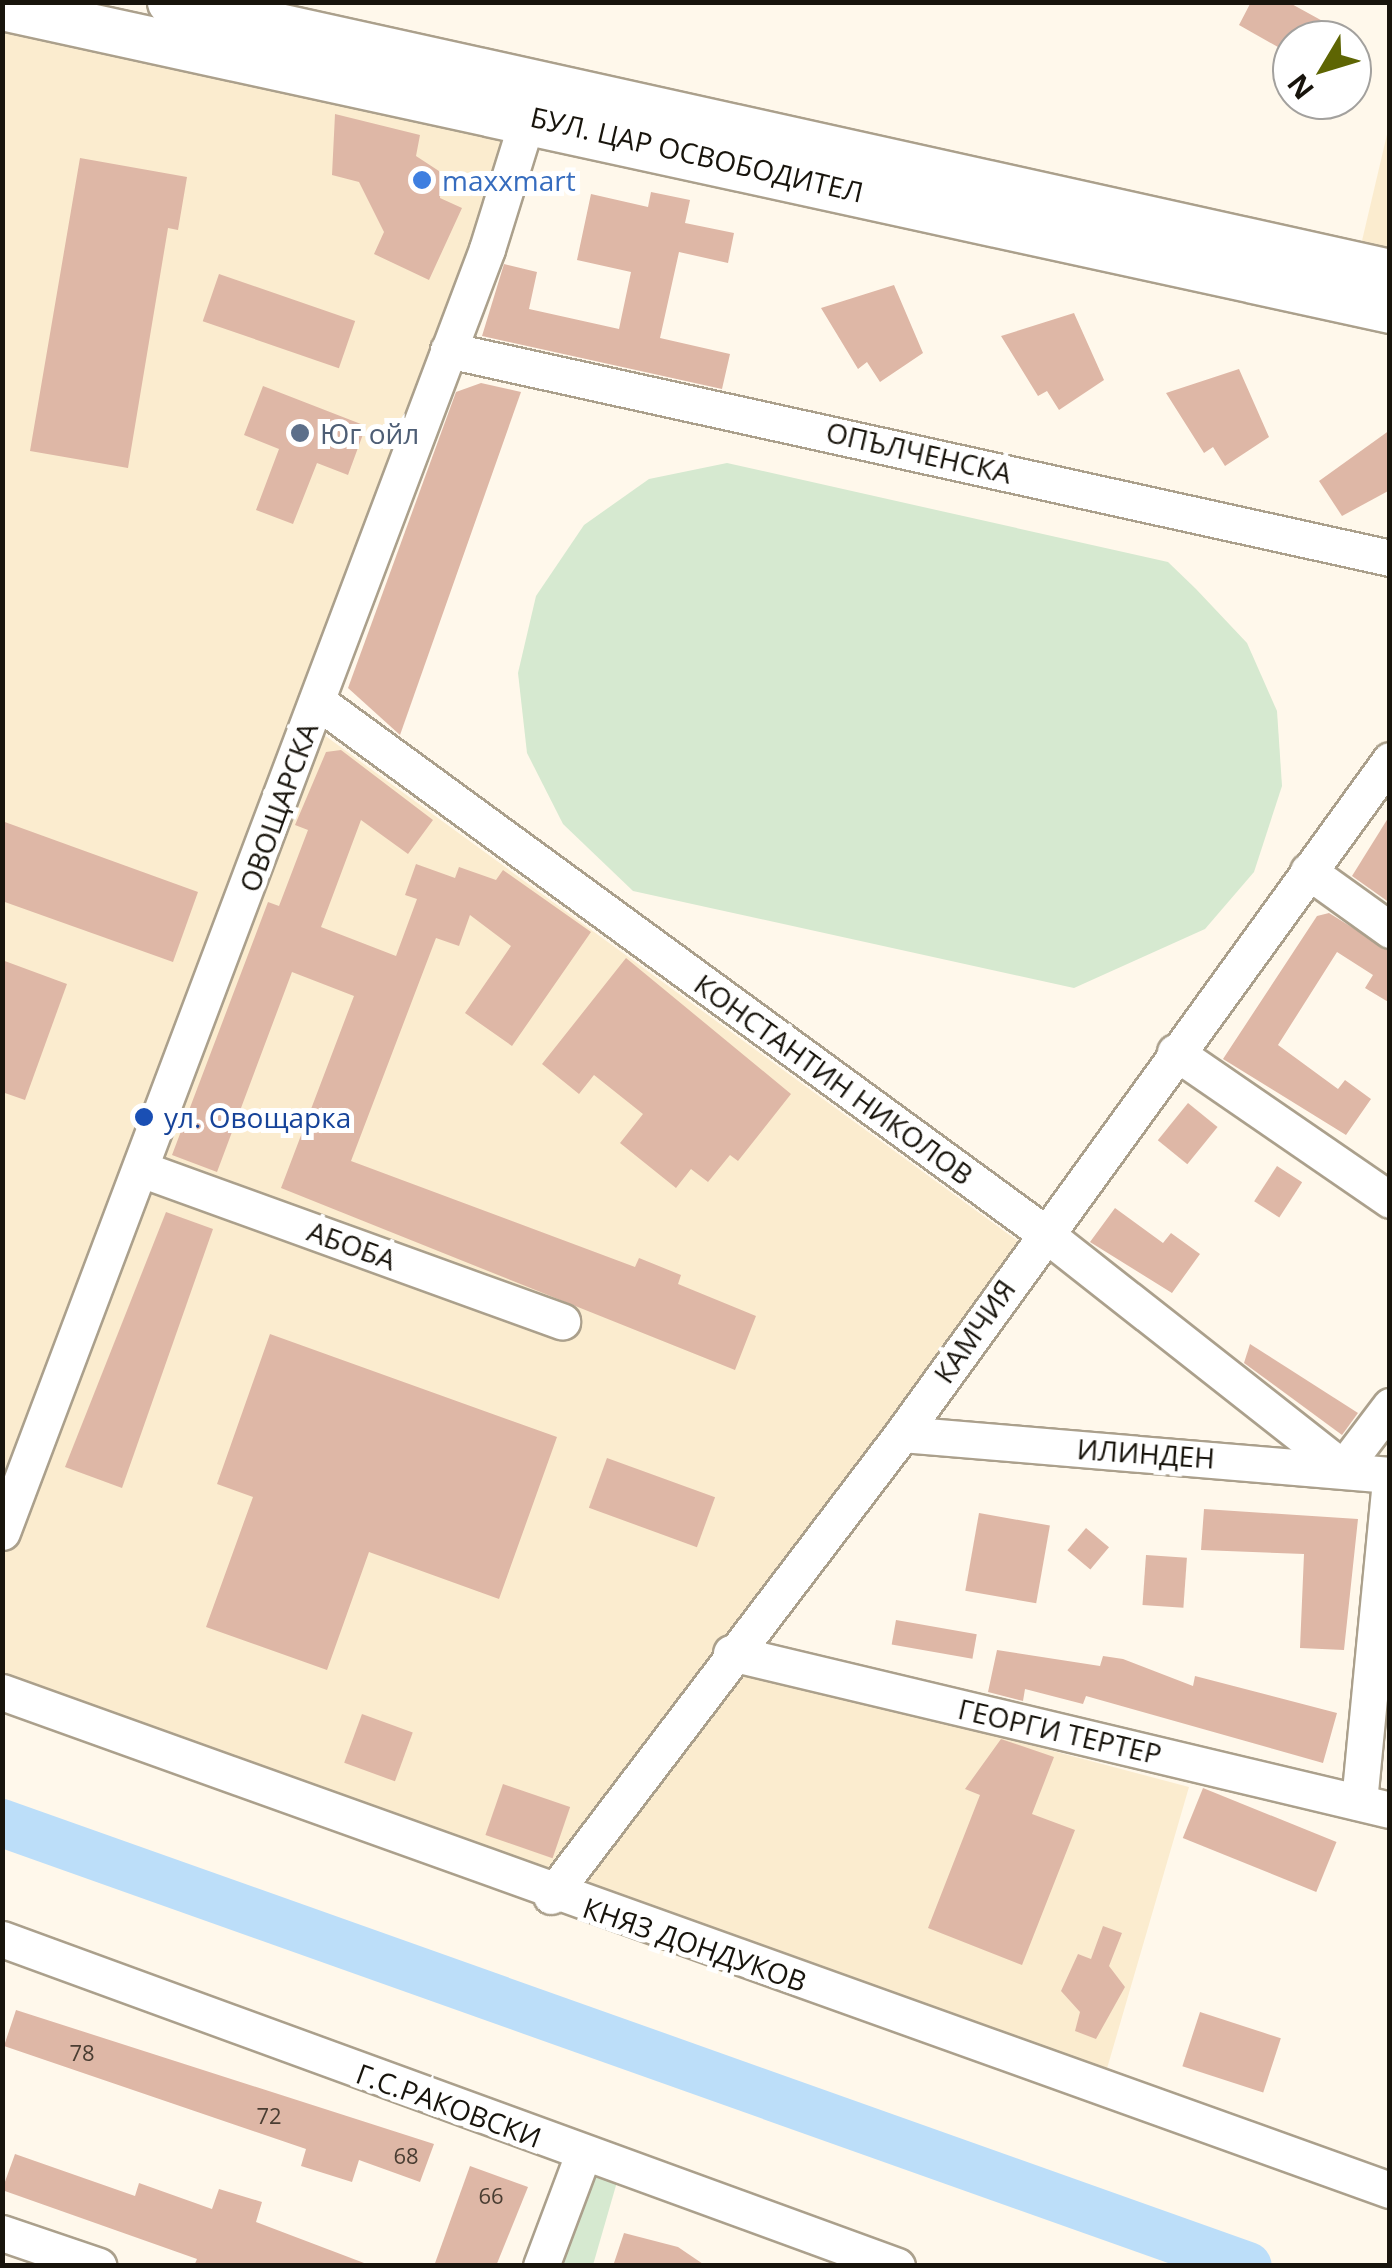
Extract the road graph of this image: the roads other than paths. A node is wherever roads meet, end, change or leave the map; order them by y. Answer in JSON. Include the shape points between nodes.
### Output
{"nodes":[{"id":1,"x":170,"y":2,"type":"edge"},
{"id":2,"x":2,"y":7,"type":"edge"},
{"id":3,"x":535,"y":97,"type":"junction"},
{"id":4,"x":1390,"y":272,"type":"edge"},
{"id":5,"x":1390,"y":310,"type":"edge"},
{"id":6,"x":448,"y":350,"type":"junction"},
{"id":7,"x":1390,"y":558,"type":"edge"},
{"id":8,"x":317,"y":701,"type":"junction"},
{"id":9,"x":1390,"y":760,"type":"edge"},
{"id":10,"x":1308,"y":871,"type":"junction"},
{"id":11,"x":1390,"y":930,"type":"edge"},
{"id":12,"x":1175,"y":1052,"type":"junction"},
{"id":13,"x":141,"y":1169,"type":"junction"},
{"id":14,"x":1390,"y":1200,"type":"edge"},
{"id":15,"x":1043,"y":1232,"type":"junction"},
{"id":16,"x":562,"y":1321,"type":"dead end"},
{"id":17,"x":1390,"y":1406,"type":"edge"},
{"id":18,"x":902,"y":1434,"type":"junction"},
{"id":19,"x":1343,"y":1468,"type":"junction"},
{"id":20,"x":1390,"y":1478,"type":"edge"},
{"id":21,"x":2,"y":1532,"type":"edge"},
{"id":22,"x":731,"y":1653,"type":"junction"},
{"id":23,"x":2,"y":1692,"type":"edge"},
{"id":24,"x":1374,"y":1806,"type":"edge"},
{"id":25,"x":551,"y":1896,"type":"junction"},
{"id":26,"x":2,"y":1940,"type":"edge"},
{"id":27,"x":583,"y":2154,"type":"junction"},
{"id":28,"x":1390,"y":2190,"type":"edge"},
{"id":29,"x":2,"y":2233,"type":"edge"},
{"id":30,"x":99,"y":2266,"type":"edge"},
{"id":31,"x":541,"y":2266,"type":"edge"},
{"id":32,"x":898,"y":2266,"type":"edge"}],
"edges":[{"from":1,"to":3,"type":"main road","name":"БУЛ. ЦАР ОСВОБОДИТЕЛ"},
{"from":2,"to":3,"type":"main road","name":"БУЛ. ЦАР ОСВОБОДИТЕЛ"},
{"from":3,"to":4,"type":"main road","name":"БУЛ. ЦАР ОСВОБОДИТЕЛ"},
{"from":3,"to":5,"type":"main road","name":"БУЛ. ЦАР ОСВОБОДИТЕЛ"},
{"from":3,"to":6,"type":"street","name":"ОВОЩАРСКА"},
{"from":6,"to":7,"type":"street","name":"ОПЪЛЧЕНСКА"},
{"from":6,"to":8,"type":"street","name":"ОВОЩАРСКА"},
{"from":8,"to":13,"type":"street","name":"ОВОЩАРСКА"},
{"from":8,"to":15,"type":"street","name":"КОНСТАНТИН НИКОЛОВ"},
{"from":9,"to":10,"type":"street","name":"КАМЧИЯ"},
{"from":10,"to":11,"type":"street"},
{"from":10,"to":12,"type":"street","name":"КАМЧИЯ"},
{"from":12,"to":14,"type":"street"},
{"from":12,"to":15,"type":"street","name":"КАМЧИЯ"},
{"from":13,"to":16,"type":"street","name":"АБОБА"},
{"from":13,"to":21,"type":"street","name":"ОВОЩАРСКА"},
{"from":15,"to":18,"type":"street","name":"КАМЧИЯ"},
{"from":15,"to":19,"type":"street","name":"КОНСТАНТИН НИКОЛОВ"},
{"from":17,"to":19,"type":"street"},
{"from":18,"to":19,"type":"street","name":"ИЛИНДЕН"},
{"from":18,"to":22,"type":"street","name":"КАМЧИЯ"},
{"from":19,"to":20,"type":"street","name":"ИЛИНДЕН"},
{"from":20,"to":24,"type":"street"},
{"from":22,"to":24,"type":"street","name":"ГЕОРГИ ТЕРТЕР"},
{"from":22,"to":25,"type":"street","name":"КАМЧИЯ"},
{"from":23,"to":25,"type":"street","name":"КНЯЗ ДОНДУКОВ"},
{"from":25,"to":28,"type":"street","name":"КНЯЗ ДОНДУКОВ"},
{"from":26,"to":27,"type":"street","name":"Г.С.РАКОВСКИ"},
{"from":27,"to":31,"type":"street"},
{"from":27,"to":32,"type":"street","name":"Г.С.РАКОВСКИ"},
{"from":29,"to":30,"type":"street"}]}
